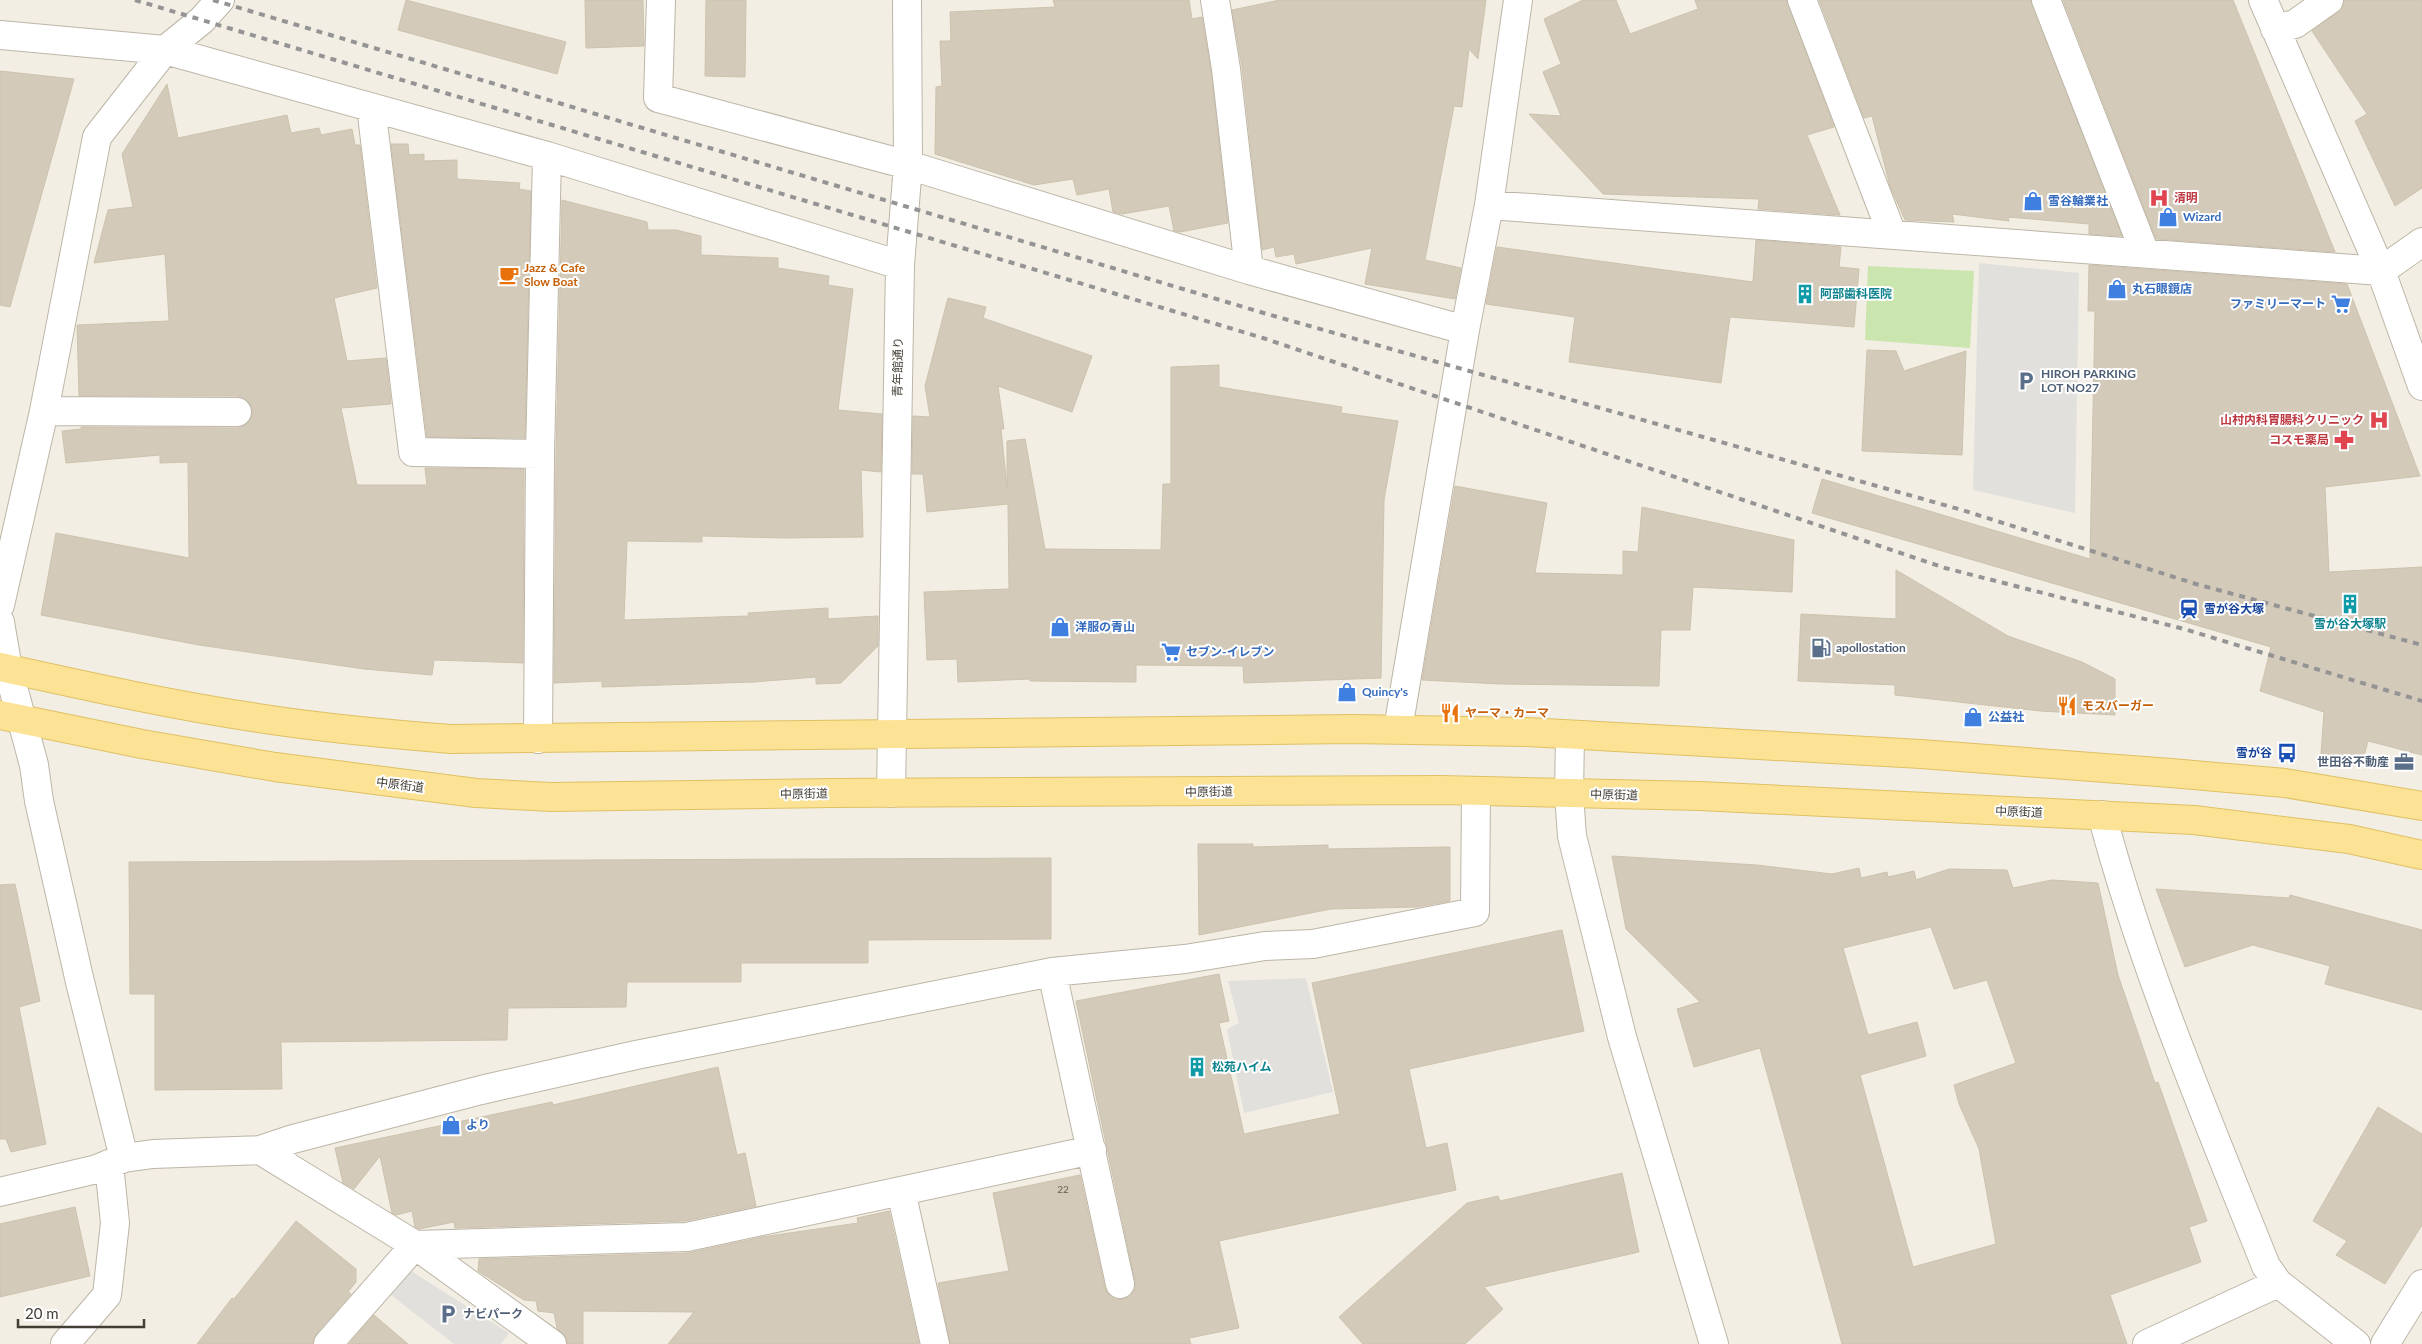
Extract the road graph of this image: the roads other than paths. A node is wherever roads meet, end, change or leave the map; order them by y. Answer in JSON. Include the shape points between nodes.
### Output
{"nodes":[{"id":1,"x":220,"y":0,"type":"edge"},
{"id":2,"x":661,"y":0,"type":"edge"},
{"id":3,"x":907,"y":0,"type":"edge"},
{"id":4,"x":1215,"y":0,"type":"edge"},
{"id":5,"x":1518,"y":0,"type":"edge"},
{"id":6,"x":1802,"y":0,"type":"edge"},
{"id":7,"x":2046,"y":0,"type":"edge"},
{"id":8,"x":2263,"y":0,"type":"edge"},
{"id":9,"x":2329,"y":0,"type":"edge"},
{"id":10,"x":2275,"y":29,"type":"junction"},
{"id":11,"x":0,"y":34,"type":"edge"},
{"id":12,"x":165,"y":50,"type":"junction"},
{"id":13,"x":371,"y":107,"type":"junction"},
{"id":14,"x":547,"y":156,"type":"junction"},
{"id":15,"x":908,"y":165,"type":"junction"},
{"id":16,"x":1489,"y":204,"type":"junction"},
{"id":17,"x":1892,"y":234,"type":"junction"},
{"id":18,"x":2422,"y":242,"type":"edge"},
{"id":19,"x":2145,"y":253,"type":"junction"},
{"id":20,"x":900,"y":265,"type":"junction"},
{"id":21,"x":1249,"y":270,"type":"junction"},
{"id":22,"x":2381,"y":271,"type":"junction"},
{"id":23,"x":1465,"y":330,"type":"junction"},
{"id":24,"x":2422,"y":386,"type":"edge"},
{"id":25,"x":44,"y":411,"type":"junction"},
{"id":26,"x":237,"y":412,"type":"dead end"},
{"id":27,"x":540,"y":454,"type":"junction"},
{"id":28,"x":0,"y":605,"type":"edge"},
{"id":29,"x":0,"y":622,"type":"edge"},
{"id":30,"x":4,"y":668,"type":"edge"},
{"id":31,"x":10,"y":718,"type":"edge"},
{"id":32,"x":1398,"y":730,"type":"junction"},
{"id":33,"x":892,"y":734,"type":"junction"},
{"id":34,"x":1570,"y":735,"type":"junction"},
{"id":35,"x":538,"y":739,"type":"junction"},
{"id":36,"x":1476,"y":791,"type":"junction"},
{"id":37,"x":891,"y":793,"type":"junction"},
{"id":38,"x":1569,"y":795,"type":"junction"},
{"id":39,"x":2422,"y":806,"type":"edge"},
{"id":40,"x":2102,"y":815,"type":"junction"},
{"id":41,"x":2422,"y":856,"type":"edge"},
{"id":42,"x":1052,"y":972,"type":"junction"},
{"id":43,"x":260,"y":1150,"type":"junction"},
{"id":44,"x":1092,"y":1150,"type":"junction"},
{"id":45,"x":116,"y":1161,"type":"junction"},
{"id":46,"x":901,"y":1191,"type":"junction"},
{"id":47,"x":0,"y":1192,"type":"edge"},
{"id":48,"x":415,"y":1245,"type":"junction"},
{"id":49,"x":2278,"y":1283,"type":"junction"},
{"id":50,"x":1120,"y":1284,"type":"dead end"},
{"id":51,"x":2422,"y":1284,"type":"edge"},
{"id":52,"x":65,"y":1344,"type":"edge"},
{"id":53,"x":328,"y":1344,"type":"edge"},
{"id":54,"x":552,"y":1344,"type":"edge"},
{"id":55,"x":935,"y":1344,"type":"edge"},
{"id":56,"x":1714,"y":1344,"type":"edge"},
{"id":57,"x":2147,"y":1344,"type":"edge"},
{"id":58,"x":2356,"y":1344,"type":"edge"},
{"id":59,"x":2385,"y":1344,"type":"edge"}],
"edges":[{"from":1,"to":12,"type":"street","via":[[202,20]]},
{"from":2,"to":15,"type":"street","via":[[658,98]]},
{"from":3,"to":15,"type":"street","name":"青年館通り"},
{"from":4,"to":21,"type":"street"},
{"from":5,"to":16,"type":"street"},
{"from":6,"to":17,"type":"street"},
{"from":7,"to":19,"type":"street"},
{"from":8,"to":10,"type":"street"},
{"from":9,"to":10,"type":"street","via":[[2295,24]]},
{"from":10,"to":22,"type":"street"},
{"from":11,"to":12,"type":"street"},
{"from":12,"to":13,"type":"street"},
{"from":12,"to":25,"type":"street","via":[[97,137]]},
{"from":13,"to":14,"type":"street"},
{"from":13,"to":27,"type":"street","via":[[413,452]]},
{"from":14,"to":20,"type":"street"},
{"from":14,"to":27,"type":"street"},
{"from":15,"to":20,"type":"street","name":"青年館通り"},
{"from":15,"to":21,"type":"street"},
{"from":16,"to":17,"type":"street"},
{"from":16,"to":23,"type":"street"},
{"from":17,"to":19,"type":"street"},
{"from":18,"to":22,"type":"street"},
{"from":19,"to":22,"type":"street"},
{"from":20,"to":33,"type":"street","name":"青年館通り"},
{"from":21,"to":23,"type":"street"},
{"from":22,"to":24,"type":"street"},
{"from":23,"to":32,"type":"street"},
{"from":25,"to":26,"type":"street"},
{"from":25,"to":28,"type":"street"},
{"from":27,"to":35,"type":"street"},
{"from":29,"to":30,"type":"street"},
{"from":30,"to":31,"type":"street"},
{"from":30,"to":35,"type":"main road","via":[[149,700],[279,721],[451,739]]},
{"from":31,"to":37,"type":"main road","name":"中原街道","via":[[275,767],[459,792],[551,797]]},
{"from":31,"to":45,"type":"street","via":[[34,765]]},
{"from":32,"to":33,"type":"main road"},
{"from":32,"to":34,"type":"main road"},
{"from":33,"to":35,"type":"main road"},
{"from":33,"to":37,"type":"street","name":"青年館通り"},
{"from":34,"to":38,"type":"street"},
{"from":34,"to":39,"type":"main road","via":[[1902,753],[2190,775],[2285,783]]},
{"from":36,"to":37,"type":"main road","name":"中原街道"},
{"from":36,"to":38,"type":"main road","name":"中原街道"},
{"from":36,"to":42,"type":"street","via":[[1476,912],[1313,944],[1265,946],[1185,959]]},
{"from":38,"to":40,"type":"main road","name":"中原街道","via":[[1700,796]]},
{"from":38,"to":56,"type":"street","via":[[1572,836],[1622,1037]]},
{"from":40,"to":41,"type":"main road","name":"中原街道","via":[[2287,830],[2349,839]]},
{"from":40,"to":49,"type":"street","via":[[2115,864],[2187,1068],[2266,1266]]},
{"from":42,"to":43,"type":"street","via":[[627,1057],[454,1097],[293,1138]]},
{"from":42,"to":44,"type":"street"},
{"from":43,"to":45,"type":"street","via":[[153,1154]]},
{"from":43,"to":48,"type":"street"},
{"from":44,"to":46,"type":"street"},
{"from":44,"to":50,"type":"street"},
{"from":45,"to":47,"type":"street","via":[[98,1169]]},
{"from":45,"to":52,"type":"street","via":[[115,1223],[107,1295]]},
{"from":46,"to":48,"type":"street","via":[[687,1237]]},
{"from":46,"to":55,"type":"street"},
{"from":48,"to":53,"type":"street"},
{"from":48,"to":54,"type":"street"},
{"from":49,"to":57,"type":"street"},
{"from":49,"to":58,"type":"street"},
{"from":51,"to":59,"type":"street"}]}
